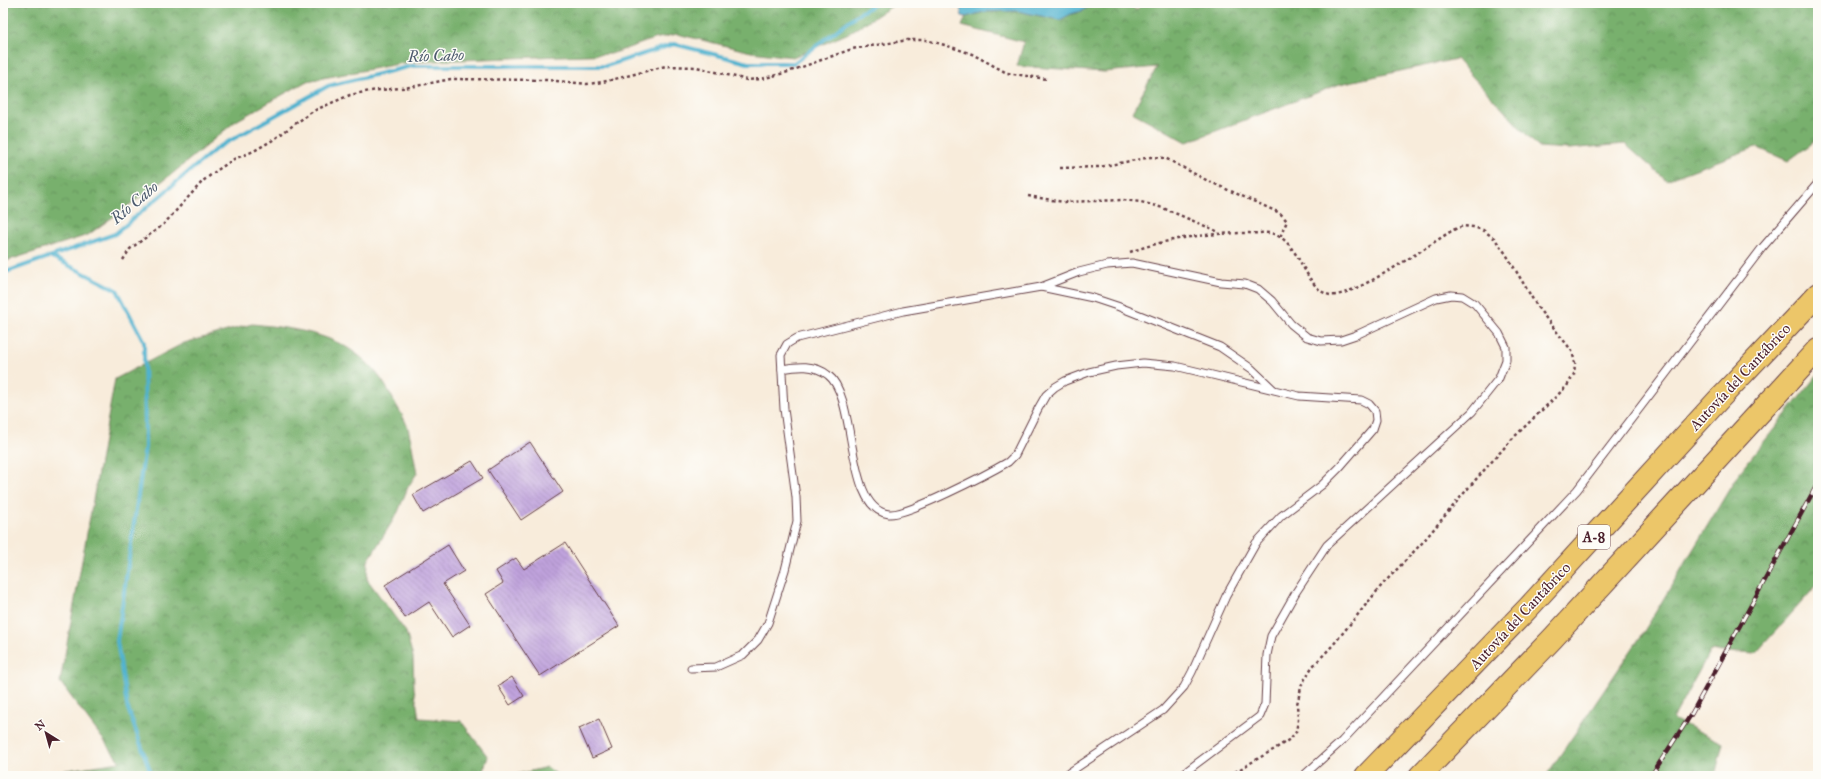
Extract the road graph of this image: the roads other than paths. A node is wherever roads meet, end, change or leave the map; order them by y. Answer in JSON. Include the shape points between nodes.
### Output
{"nodes":[{"id":1,"x":1818,"y":183,"type":"edge"},
{"id":2,"x":1041,"y":288,"type":"junction"},
{"id":3,"x":1818,"y":294,"type":"edge"},
{"id":4,"x":1818,"y":349,"type":"edge"},
{"id":5,"x":782,"y":369,"type":"junction"},
{"id":6,"x":1274,"y":390,"type":"junction"},
{"id":7,"x":691,"y":668,"type":"dead end"},
{"id":8,"x":1064,"y":776,"type":"edge"},
{"id":9,"x":1180,"y":776,"type":"edge"},
{"id":10,"x":1303,"y":776,"type":"edge"},
{"id":11,"x":1366,"y":776,"type":"edge"},
{"id":12,"x":1420,"y":776,"type":"edge"}],
"edges":[{"from":1,"to":10,"type":"lane","via":[[1753,259],[1577,490],[1342,741]]},
{"from":2,"to":5,"type":"lane","via":[[903,311],[797,338],[787,344],[781,355]]},
{"from":2,"to":6,"type":"lane","via":[[1093,298],[1220,347],[1252,369]]},
{"from":2,"to":9,"type":"lane","via":[[1079,272],[1107,265],[1132,263],[1220,282],[1245,284],[1258,289],[1272,301],[1290,324],[1307,337],[1321,341],[1341,340],[1356,335],[1436,298],[1457,295],[1474,304],[1499,333],[1506,347],[1506,360],[1499,378],[1472,412],[1327,545],[1271,636],[1267,655],[1265,704],[1260,716]]},
{"from":3,"to":11,"type":"highway","name":"Autovía del Cantábrico","number":"A-8","via":[[1529,607]]},
{"from":4,"to":12,"type":"highway","number":"A-8","via":[[1553,638]]},
{"from":5,"to":6,"type":"lane","via":[[804,365],[828,374],[836,383],[842,398],[859,478],[872,504],[888,514],[918,506],[1008,462],[1015,455],[1046,395],[1065,381],[1089,372],[1143,363],[1176,366]]},
{"from":5,"to":7,"type":"lane","via":[[797,520],[785,570],[768,623],[758,640],[742,655],[716,667]]},
{"from":6,"to":8,"type":"lane","via":[[1299,396],[1362,400],[1375,412],[1373,429],[1339,468],[1281,516],[1256,543],[1226,596],[1192,672],[1173,700],[1163,710]]}]}
